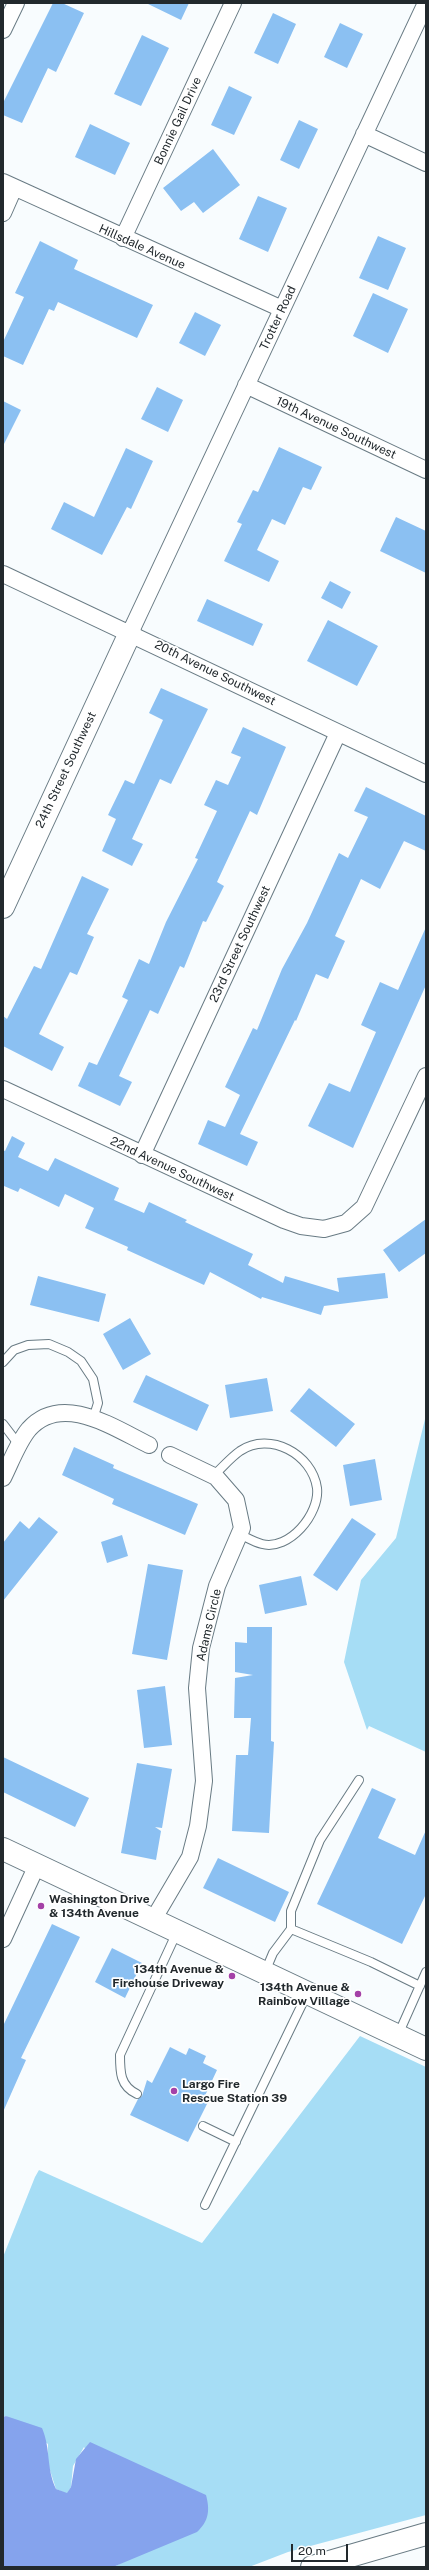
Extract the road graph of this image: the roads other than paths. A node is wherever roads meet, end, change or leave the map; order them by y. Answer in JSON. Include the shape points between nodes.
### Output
{"nodes":[{"id":1,"x":16,"y":3,"type":"edge"},
{"id":2,"x":233,"y":3,"type":"edge"},
{"id":3,"x":426,"y":3,"type":"edge"},
{"id":4,"x":3,"y":30,"type":"edge"},
{"id":5,"x":364,"y":134,"type":"junction"},
{"id":6,"x":426,"y":163,"type":"edge"},
{"id":7,"x":9,"y":185,"type":"edge"},
{"id":8,"x":3,"y":213,"type":"edge"},
{"id":9,"x":123,"y":238,"type":"junction"},
{"id":10,"x":282,"y":309,"type":"junction"},
{"id":11,"x":246,"y":385,"type":"junction"},
{"id":12,"x":426,"y":470,"type":"edge"},
{"id":13,"x":3,"y":574,"type":"edge"},
{"id":14,"x":130,"y":633,"type":"junction"},
{"id":15,"x":338,"y":732,"type":"junction"},
{"id":16,"x":426,"y":774,"type":"edge"},
{"id":17,"x":3,"y":907,"type":"edge"},
{"id":18,"x":426,"y":1076,"type":"edge"},
{"id":19,"x":3,"y":1089,"type":"edge"},
{"id":20,"x":142,"y":1155,"type":"junction"},
{"id":21,"x":3,"y":1362,"type":"edge"},
{"id":22,"x":93,"y":1419,"type":"junction"},
{"id":23,"x":3,"y":1424,"type":"edge"},
{"id":24,"x":19,"y":1445,"type":"junction"},
{"id":25,"x":149,"y":1445,"type":"dead end"},
{"id":26,"x":170,"y":1455,"type":"dead end"},
{"id":27,"x":213,"y":1476,"type":"junction"},
{"id":28,"x":3,"y":1478,"type":"edge"},
{"id":29,"x":239,"y":1534,"type":"junction"},
{"id":30,"x":359,"y":1780,"type":"dead end"},
{"id":31,"x":3,"y":1849,"type":"edge"},
{"id":32,"x":37,"y":1865,"type":"junction"},
{"id":33,"x":153,"y":1920,"type":"junction"},
{"id":34,"x":291,"y":1929,"type":"junction"},
{"id":35,"x":177,"y":1932,"type":"junction"},
{"id":36,"x":3,"y":1939,"type":"edge"},
{"id":37,"x":426,"y":1972,"type":"edge"},
{"id":38,"x":265,"y":1973,"type":"junction"},
{"id":39,"x":420,"y":1986,"type":"junction"},
{"id":40,"x":308,"y":1993,"type":"junction"},
{"id":41,"x":398,"y":2036,"type":"junction"},
{"id":42,"x":426,"y":2050,"type":"edge"},
{"id":43,"x":137,"y":2094,"type":"dead end"},
{"id":44,"x":203,"y":2126,"type":"dead end"},
{"id":45,"x":236,"y":2142,"type":"junction"},
{"id":46,"x":205,"y":2205,"type":"dead end"},
{"id":47,"x":426,"y":2534,"type":"edge"},
{"id":48,"x":312,"y":2567,"type":"edge"}],
"edges":[{"from":1,"to":4,"type":"street"},
{"from":2,"to":9,"type":"street","name":"Bonnie Gail Drive"},
{"from":3,"to":5,"type":"street","name":"Trotter Road"},
{"from":5,"to":6,"type":"street"},
{"from":5,"to":10,"type":"street","name":"Trotter Road"},
{"from":7,"to":8,"type":"street"},
{"from":7,"to":9,"type":"street","name":"Hillsdale Avenue"},
{"from":9,"to":10,"type":"street","name":"Hillsdale Avenue"},
{"from":10,"to":11,"type":"street","name":"Trotter Road"},
{"from":11,"to":12,"type":"street","name":"19th Avenue Southwest"},
{"from":11,"to":14,"type":"street","name":"Trotter Road"},
{"from":13,"to":14,"type":"street","name":"20th Avenue Southwest"},
{"from":14,"to":15,"type":"street","name":"20th Avenue Southwest"},
{"from":14,"to":17,"type":"street","name":"24th Street Southwest"},
{"from":15,"to":16,"type":"street","name":"20th Avenue Southwest"},
{"from":15,"to":20,"type":"street","name":"23rd Street Southwest"},
{"from":18,"to":20,"type":"street","name":"22nd Avenue Southwest","via":[[364,1207],[346,1223],[324,1229],[301,1226]]},
{"from":19,"to":20,"type":"street","name":"22nd Avenue Southwest"},
{"from":21,"to":22,"type":"lane","via":[[14,1350],[28,1345],[49,1344],[68,1352],[81,1361],[93,1379],[98,1403]]},
{"from":22,"to":24,"type":"street","via":[[80,1413],[56,1413],[41,1418],[28,1430]]},
{"from":22,"to":25,"type":"street"},
{"from":23,"to":24,"type":"lane"},
{"from":24,"to":28,"type":"street"},
{"from":26,"to":27,"type":"street","name":"Adams Circle"},
{"from":27,"to":29,"type":"street","name":"Adams Circle","via":[[236,1500],[242,1528]]},
{"from":27,"to":29,"type":"lane","via":[[241,1451],[260,1443],[280,1444],[296,1453],[311,1469],[317,1488],[316,1501],[312,1514],[298,1532],[284,1541],[263,1544]]},
{"from":29,"to":33,"type":"street","name":"Adams Circle","via":[[217,1586],[200,1648],[197,1688],[204,1781],[198,1826],[190,1857]]},
{"from":30,"to":34,"type":"lane","via":[[320,1840],[291,1911]]},
{"from":31,"to":32,"type":"street"},
{"from":32,"to":33,"type":"street"},
{"from":32,"to":36,"type":"street"},
{"from":33,"to":35,"type":"street"},
{"from":34,"to":38,"type":"lane","via":[[273,1953]]},
{"from":34,"to":39,"type":"lane","via":[[371,1962]]},
{"from":35,"to":38,"type":"street"},
{"from":35,"to":43,"type":"lane","via":[[120,2055],[123,2084]]},
{"from":37,"to":39,"type":"lane"},
{"from":38,"to":40,"type":"street"},
{"from":39,"to":41,"type":"lane"},
{"from":40,"to":41,"type":"street"},
{"from":40,"to":45,"type":"lane"},
{"from":41,"to":42,"type":"street"},
{"from":44,"to":45,"type":"lane"},
{"from":45,"to":46,"type":"lane"},
{"from":47,"to":48,"type":"street"}]}
